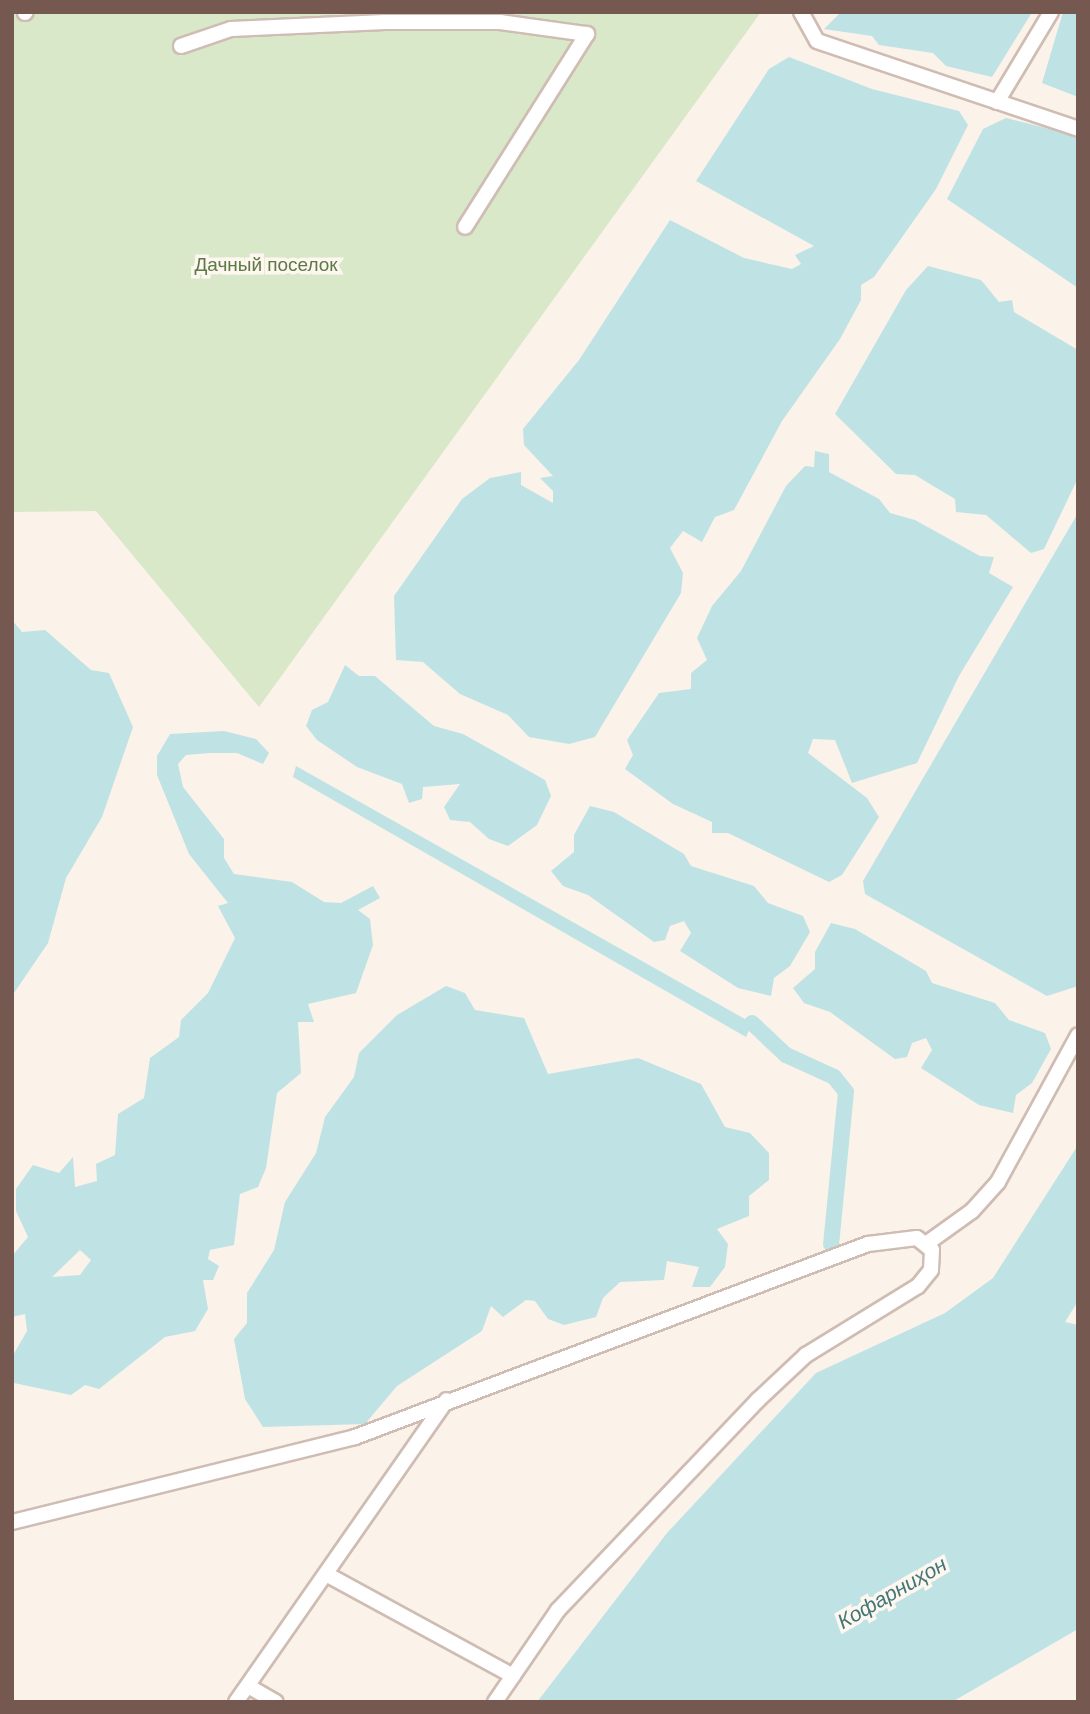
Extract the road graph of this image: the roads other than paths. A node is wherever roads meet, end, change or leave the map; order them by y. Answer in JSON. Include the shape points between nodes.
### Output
{"nodes":[{"id":1,"x":801,"y":12,"type":"edge"},
{"id":2,"x":1051,"y":12,"type":"edge"},
{"id":3,"x":181,"y":46,"type":"dead end"},
{"id":4,"x":997,"y":102,"type":"junction"},
{"id":5,"x":1078,"y":129,"type":"edge"},
{"id":6,"x":466,"y":227,"type":"dead end"},
{"id":7,"x":1078,"y":1035,"type":"edge"},
{"id":8,"x":926,"y":1244,"type":"junction"},
{"id":9,"x":447,"y":1401,"type":"junction"},
{"id":10,"x":12,"y":1522,"type":"edge"},
{"id":11,"x":326,"y":1574,"type":"junction"},
{"id":12,"x":513,"y":1675,"type":"junction"},
{"id":13,"x":248,"y":1686,"type":"junction"},
{"id":14,"x":236,"y":1702,"type":"edge"},
{"id":15,"x":276,"y":1702,"type":"edge"},
{"id":16,"x":495,"y":1702,"type":"edge"}],
"edges":[{"from":1,"to":4,"type":"street","via":[[817,41]]},
{"from":2,"to":4,"type":"street"},
{"from":3,"to":6,"type":"street","via":[[232,29],[385,22],[500,22],[587,34]]},
{"from":4,"to":5,"type":"street"},
{"from":7,"to":8,"type":"street","via":[[998,1182],[972,1212]]},
{"from":8,"to":9,"type":"street","via":[[917,1238],[868,1244]]},
{"from":8,"to":12,"type":"street","via":[[932,1250],[932,1270],[918,1286],[806,1355],[758,1400],[558,1610]]},
{"from":9,"to":10,"type":"street","via":[[355,1437]]},
{"from":9,"to":11,"type":"street"},
{"from":11,"to":12,"type":"street"},
{"from":11,"to":13,"type":"street"},
{"from":12,"to":16,"type":"street"},
{"from":13,"to":14,"type":"street"},
{"from":13,"to":15,"type":"street"}]}
